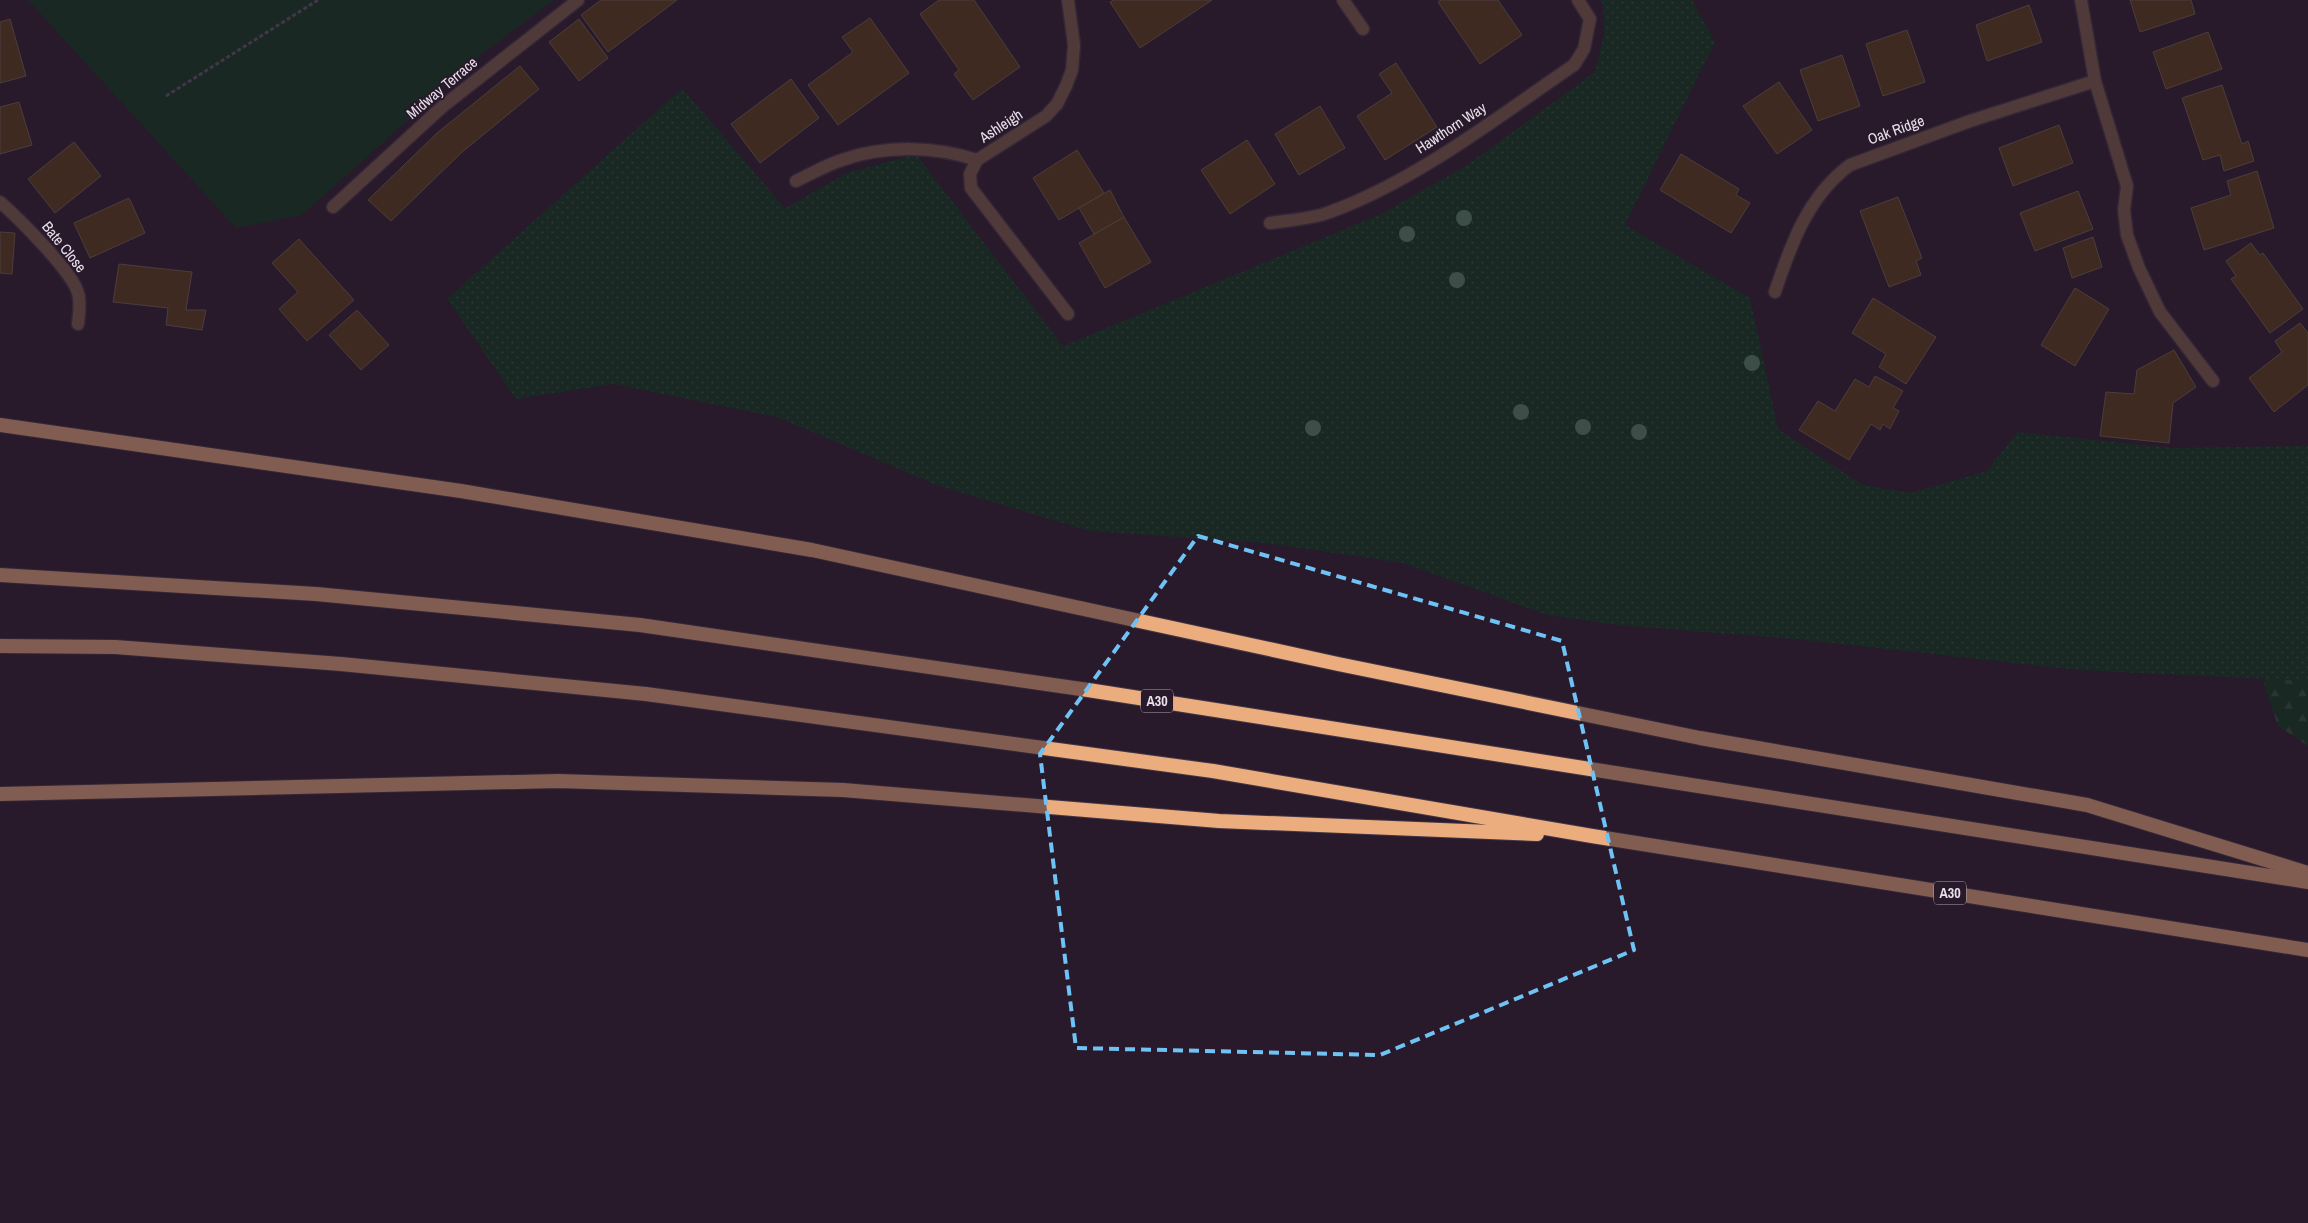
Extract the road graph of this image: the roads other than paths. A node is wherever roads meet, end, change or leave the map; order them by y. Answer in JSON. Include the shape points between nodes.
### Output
{"nodes":[{"id":1,"x":578,"y":0,"type":"edge"},
{"id":2,"x":1068,"y":0,"type":"edge"},
{"id":3,"x":1343,"y":0,"type":"edge"},
{"id":4,"x":1578,"y":0,"type":"edge"},
{"id":5,"x":2082,"y":0,"type":"edge"},
{"id":6,"x":1362,"y":29,"type":"dead end"},
{"id":7,"x":2096,"y":81,"type":"junction"},
{"id":8,"x":977,"y":160,"type":"junction"},
{"id":9,"x":796,"y":181,"type":"dead end"},
{"id":10,"x":0,"y":202,"type":"edge"},
{"id":11,"x":333,"y":206,"type":"dead end"},
{"id":12,"x":1270,"y":223,"type":"dead end"},
{"id":13,"x":1775,"y":292,"type":"dead end"},
{"id":14,"x":1068,"y":314,"type":"dead end"},
{"id":15,"x":78,"y":324,"type":"dead end"},
{"id":16,"x":2213,"y":381,"type":"dead end"},
{"id":17,"x":0,"y":425,"type":"edge"},
{"id":18,"x":0,"y":575,"type":"edge"},
{"id":19,"x":0,"y":646,"type":"edge"},
{"id":20,"x":0,"y":794,"type":"edge"},
{"id":21,"x":1592,"y":836,"type":"junction"},
{"id":22,"x":2308,"y":873,"type":"edge"},
{"id":23,"x":2308,"y":882,"type":"edge"},
{"id":24,"x":2308,"y":950,"type":"edge"}],
"edges":[{"from":1,"to":11,"type":"street","name":"Midway Terrace","via":[[442,107]]},
{"from":2,"to":8,"type":"street","name":"Ashleigh","via":[[1074,46],[1072,70],[1056,104],[1046,116]]},
{"from":3,"to":6,"type":"street"},
{"from":4,"to":12,"type":"street","name":"Hawthorn Way","via":[[1590,19],[1584,49],[1574,65],[1444,154],[1380,189],[1329,212]]},
{"from":5,"to":7,"type":"street"},
{"from":7,"to":13,"type":"street","name":"Oak Ridge","via":[[1970,121],[1850,165],[1835,176],[1806,215],[1790,248]]},
{"from":7,"to":16,"type":"street","via":[[2127,186],[2124,210],[2127,235],[2139,268],[2160,312]]},
{"from":8,"to":9,"type":"street","via":[[941,150],[878,152],[840,160]]},
{"from":8,"to":14,"type":"street","name":"Ashleigh","via":[[970,174],[971,188]]},
{"from":10,"to":15,"type":"street","name":"Bate Close","via":[[70,279],[80,303]]},
{"from":17,"to":22,"type":"highway","via":[[461,491],[812,550],[1319,660],[1700,738],[2087,805]]},
{"from":18,"to":23,"type":"highway","number":"A30","via":[[316,594],[640,625],[1108,693]]},
{"from":19,"to":21,"type":"highway","number":"A30","via":[[115,647],[322,662],[646,694],[1214,771]]},
{"from":20,"to":21,"type":"highway","via":[[578,782],[843,790],[1219,821]]},
{"from":21,"to":24,"type":"highway","number":"A30"}]}
